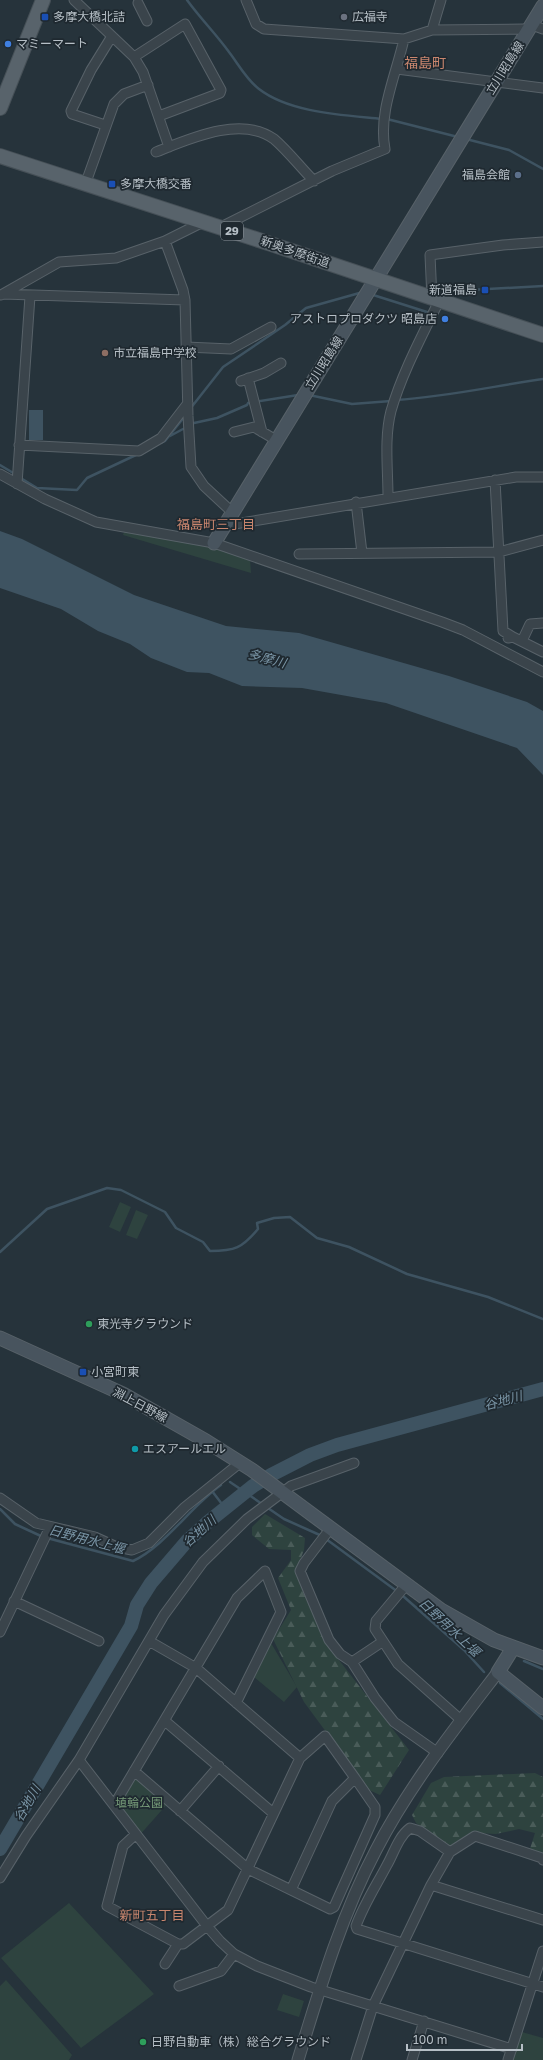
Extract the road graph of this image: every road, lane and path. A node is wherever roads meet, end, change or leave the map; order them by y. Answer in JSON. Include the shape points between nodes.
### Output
{"nodes":[{"id":1,"x":44,"y":0,"type":"edge"},
{"id":2,"x":74,"y":0,"type":"edge"},
{"id":3,"x":246,"y":0,"type":"edge"},
{"id":4,"x":441,"y":0,"type":"edge"},
{"id":5,"x":138,"y":1,"type":"edge"},
{"id":6,"x":543,"y":6,"type":"edge"},
{"id":7,"x":147,"y":21,"type":"dead end"},
{"id":8,"x":535,"y":28,"type":"edge"},
{"id":9,"x":432,"y":30,"type":"junction"},
{"id":10,"x":112,"y":36,"type":"junction"},
{"id":11,"x":404,"y":39,"type":"junction"},
{"id":12,"x":134,"y":57,"type":"junction"},
{"id":13,"x":397,"y":69,"type":"junction"},
{"id":14,"x":496,"y":83,"type":"junction"},
{"id":15,"x":148,"y":85,"type":"junction"},
{"id":16,"x":543,"y":88,"type":"edge"},
{"id":17,"x":0,"y":108,"type":"edge"},
{"id":18,"x":159,"y":116,"type":"junction"},
{"id":19,"x":105,"y":125,"type":"junction"},
{"id":20,"x":169,"y":147,"type":"junction"},
{"id":21,"x":156,"y":152,"type":"dead end"},
{"id":22,"x":0,"y":156,"type":"edge"},
{"id":23,"x":314,"y":181,"type":"junction"},
{"id":24,"x":85,"y":185,"type":"junction"},
{"id":25,"x":203,"y":222,"type":"junction"},
{"id":26,"x":221,"y":227,"type":"junction"},
{"id":27,"x":165,"y":241,"type":"junction"},
{"id":28,"x":543,"y":242,"type":"edge"},
{"id":29,"x":370,"y":289,"type":"junction"},
{"id":30,"x":1,"y":295,"type":"edge"},
{"id":31,"x":30,"y":296,"type":"junction"},
{"id":32,"x":185,"y":300,"type":"junction"},
{"id":33,"x":436,"y":300,"type":"junction"},
{"id":34,"x":270,"y":327,"type":"dead end"},
{"id":35,"x":543,"y":335,"type":"edge"},
{"id":36,"x":186,"y":346,"type":"junction"},
{"id":37,"x":276,"y":363,"type":"dead end"},
{"id":38,"x":188,"y":409,"type":"junction"},
{"id":39,"x":234,"y":432,"type":"dead end"},
{"id":40,"x":262,"y":432,"type":"junction"},
{"id":41,"x":276,"y":440,"type":"junction"},
{"id":42,"x":19,"y":445,"type":"junction"},
{"id":43,"x":0,"y":474,"type":"edge"},
{"id":44,"x":543,"y":477,"type":"edge"},
{"id":45,"x":17,"y":478,"type":"junction"},
{"id":46,"x":495,"y":480,"type":"junction"},
{"id":47,"x":388,"y":497,"type":"junction"},
{"id":48,"x":356,"y":502,"type":"junction"},
{"id":49,"x":232,"y":512,"type":"junction"},
{"id":50,"x":223,"y":526,"type":"junction"},
{"id":51,"x":543,"y":540,"type":"edge"},
{"id":52,"x":214,"y":543,"type":"junction"},
{"id":53,"x":499,"y":552,"type":"junction"},
{"id":54,"x":362,"y":553,"type":"junction"},
{"id":55,"x":299,"y":554,"type":"dead end"},
{"id":56,"x":543,"y":622,"type":"edge"},
{"id":57,"x":522,"y":641,"type":"junction"},
{"id":58,"x":543,"y":652,"type":"edge"},
{"id":59,"x":543,"y":672,"type":"edge"},
{"id":60,"x":0,"y":1338,"type":"edge"},
{"id":61,"x":241,"y":1462,"type":"junction"},
{"id":62,"x":354,"y":1463,"type":"dead end"},
{"id":63,"x":281,"y":1492,"type":"junction"},
{"id":64,"x":0,"y":1498,"type":"edge"},
{"id":65,"x":330,"y":1529,"type":"junction"},
{"id":66,"x":47,"y":1534,"type":"junction"},
{"id":67,"x":406,"y":1585,"type":"junction"},
{"id":68,"x":14,"y":1601,"type":"junction"},
{"id":69,"x":0,"y":1632,"type":"edge"},
{"id":70,"x":99,"y":1641,"type":"dead end"},
{"id":71,"x":149,"y":1641,"type":"junction"},
{"id":72,"x":382,"y":1642,"type":"junction"},
{"id":73,"x":513,"y":1648,"type":"junction"},
{"id":74,"x":543,"y":1658,"type":"edge"},
{"id":75,"x":352,"y":1662,"type":"junction"},
{"id":76,"x":196,"y":1668,"type":"junction"},
{"id":77,"x":498,"y":1672,"type":"junction"},
{"id":78,"x":236,"y":1703,"type":"junction"},
{"id":79,"x":543,"y":1708,"type":"edge"},
{"id":80,"x":461,"y":1720,"type":"junction"},
{"id":81,"x":165,"y":1721,"type":"junction"},
{"id":82,"x":438,"y":1754,"type":"junction"},
{"id":83,"x":300,"y":1758,"type":"junction"},
{"id":84,"x":79,"y":1760,"type":"junction"},
{"id":85,"x":219,"y":1766,"type":"junction"},
{"id":86,"x":134,"y":1771,"type":"junction"},
{"id":87,"x":355,"y":1778,"type":"junction"},
{"id":88,"x":114,"y":1805,"type":"junction"},
{"id":89,"x":180,"y":1811,"type":"junction"},
{"id":90,"x":273,"y":1813,"type":"junction"},
{"id":91,"x":136,"y":1834,"type":"junction"},
{"id":92,"x":450,"y":1852,"type":"junction"},
{"id":93,"x":543,"y":1860,"type":"edge"},
{"id":94,"x":248,"y":1869,"type":"junction"},
{"id":95,"x":0,"y":1878,"type":"edge"},
{"id":96,"x":431,"y":1885,"type":"junction"},
{"id":97,"x":292,"y":1890,"type":"junction"},
{"id":98,"x":543,"y":1920,"type":"edge"},
{"id":99,"x":208,"y":1926,"type":"junction"},
{"id":100,"x":403,"y":1943,"type":"junction"},
{"id":101,"x":178,"y":1944,"type":"junction"},
{"id":102,"x":543,"y":1951,"type":"edge"},
{"id":103,"x":234,"y":1954,"type":"junction"},
{"id":104,"x":165,"y":1964,"type":"dead end"},
{"id":105,"x":534,"y":1984,"type":"junction"},
{"id":106,"x":179,"y":1986,"type":"dead end"},
{"id":107,"x":543,"y":1986,"type":"edge"},
{"id":108,"x":319,"y":1990,"type":"junction"},
{"id":109,"x":373,"y":2006,"type":"junction"},
{"id":110,"x":424,"y":2021,"type":"junction"},
{"id":111,"x":512,"y":2049,"type":"junction"},
{"id":112,"x":298,"y":2060,"type":"edge"},
{"id":113,"x":356,"y":2060,"type":"edge"},
{"id":114,"x":412,"y":2060,"type":"edge"},
{"id":115,"x":508,"y":2060,"type":"edge"}],
"edges":[{"from":1,"to":17,"type":"main road"},
{"from":2,"to":10,"type":"street"},
{"from":3,"to":11,"type":"street","via":[[256,24],[264,29]]},
{"from":4,"to":9,"type":"street"},
{"from":5,"to":7,"type":"street"},
{"from":6,"to":8,"type":"main road","name":"立川昭島線"},
{"from":8,"to":9,"type":"street"},
{"from":8,"to":14,"type":"main road","name":"立川昭島線"},
{"from":9,"to":11,"type":"street"},
{"from":10,"to":12,"type":"street"},
{"from":10,"to":19,"type":"street","via":[[91,70],[71,111],[72,114]]},
{"from":11,"to":13,"type":"street"},
{"from":12,"to":15,"type":"street"},
{"from":12,"to":18,"type":"street","via":[[185,24],[221,90],[220,93]]},
{"from":13,"to":14,"type":"street"},
{"from":13,"to":23,"type":"street","via":[[383,119],[382,135],[385,149]]},
{"from":14,"to":16,"type":"street"},
{"from":14,"to":29,"type":"main road","name":"立川昭島線"},
{"from":15,"to":18,"type":"street"},
{"from":15,"to":19,"type":"street","via":[[118,99],[110,110]]},
{"from":18,"to":20,"type":"street"},
{"from":19,"to":24,"type":"street"},
{"from":20,"to":21,"type":"street"},
{"from":20,"to":23,"type":"street","via":[[204,133],[251,131],[274,140]]},
{"from":22,"to":24,"type":"main road","name":"新奥多摩街道","number":"29"},
{"from":23,"to":26,"type":"street"},
{"from":24,"to":25,"type":"main road","name":"新奥多摩街道","number":"29"},
{"from":25,"to":26,"type":"main road","name":"新奥多摩街道","number":"29"},
{"from":25,"to":27,"type":"street"},
{"from":26,"to":29,"type":"main road","name":"新奥多摩街道","number":"29"},
{"from":27,"to":30,"type":"street","via":[[116,258],[59,262]]},
{"from":27,"to":32,"type":"street","via":[[184,290]]},
{"from":28,"to":33,"type":"street","via":[[430,255]]},
{"from":29,"to":33,"type":"main road","name":"新奥多摩街道","number":"29"},
{"from":29,"to":41,"type":"main road","name":"立川昭島線"},
{"from":30,"to":31,"type":"street"},
{"from":31,"to":32,"type":"street"},
{"from":31,"to":42,"type":"street"},
{"from":32,"to":36,"type":"street"},
{"from":33,"to":35,"type":"main road","name":"新奥多摩街道","number":"29"},
{"from":33,"to":47,"type":"street","via":[[395,400],[388,432]]},
{"from":34,"to":36,"type":"street","via":[[231,349]]},
{"from":36,"to":38,"type":"street"},
{"from":37,"to":40,"type":"street","via":[[264,373],[245,379]]},
{"from":38,"to":42,"type":"street","via":[[161,438],[139,451]]},
{"from":38,"to":49,"type":"street","via":[[191,467],[204,486]]},
{"from":39,"to":40,"type":"street","via":[[254,427]]},
{"from":40,"to":41,"type":"street"},
{"from":41,"to":49,"type":"main road","name":"立川昭島線"},
{"from":42,"to":45,"type":"street"},
{"from":43,"to":45,"type":"street"},
{"from":44,"to":46,"type":"street"},
{"from":45,"to":52,"type":"street","via":[[79,516],[96,522]]},
{"from":46,"to":47,"type":"street"},
{"from":46,"to":53,"type":"street"},
{"from":47,"to":48,"type":"street"},
{"from":48,"to":50,"type":"street"},
{"from":48,"to":54,"type":"street"},
{"from":49,"to":50,"type":"main road","name":"立川昭島線"},
{"from":50,"to":52,"type":"main road","name":"立川昭島線"},
{"from":51,"to":53,"type":"street"},
{"from":52,"to":59,"type":"street","via":[[463,630]]},
{"from":53,"to":54,"type":"street"},
{"from":53,"to":57,"type":"street","via":[[503,631],[510,637]]},
{"from":54,"to":55,"type":"street"},
{"from":56,"to":57,"type":"street","via":[[530,624]]},
{"from":57,"to":58,"type":"street"},
{"from":60,"to":61,"type":"main road","name":"淵上日野線","via":[[122,1394]]},
{"from":61,"to":63,"type":"main road","name":"淵上日野線"},
{"from":61,"to":66,"type":"street","via":[[204,1490],[149,1543],[139,1549],[127,1550],[95,1537]]},
{"from":62,"to":63,"type":"street"},
{"from":63,"to":65,"type":"main road"},
{"from":63,"to":71,"type":"street","via":[[203,1562],[173,1602]]},
{"from":64,"to":66,"type":"street","via":[[36,1523]]},
{"from":65,"to":67,"type":"main road"},
{"from":65,"to":75,"type":"street","via":[[300,1571],[328,1640],[340,1654]]},
{"from":66,"to":68,"type":"street"},
{"from":67,"to":72,"type":"street","via":[[376,1621],[375,1629]]},
{"from":67,"to":73,"type":"main road","via":[[470,1627]]},
{"from":68,"to":69,"type":"street"},
{"from":68,"to":70,"type":"street"},
{"from":71,"to":76,"type":"street"},
{"from":71,"to":84,"type":"street"},
{"from":72,"to":75,"type":"street"},
{"from":72,"to":80,"type":"street","via":[[398,1664]]},
{"from":73,"to":74,"type":"main road"},
{"from":73,"to":77,"type":"main road"},
{"from":75,"to":82,"type":"street","via":[[394,1722]]},
{"from":76,"to":78,"type":"street"},
{"from":76,"to":78,"type":"street","via":[[237,1598],[265,1571],[281,1612]]},
{"from":76,"to":81,"type":"street"},
{"from":77,"to":79,"type":"main road"},
{"from":77,"to":80,"type":"street"},
{"from":78,"to":83,"type":"street"},
{"from":80,"to":82,"type":"street"},
{"from":81,"to":85,"type":"street"},
{"from":81,"to":86,"type":"street"},
{"from":82,"to":108,"type":"street","via":[[376,1849],[343,1921]]},
{"from":83,"to":87,"type":"street","via":[[325,1736]]},
{"from":83,"to":90,"type":"street"},
{"from":84,"to":88,"type":"street"},
{"from":84,"to":95,"type":"street"},
{"from":85,"to":89,"type":"street"},
{"from":85,"to":90,"type":"street"},
{"from":86,"to":88,"type":"street"},
{"from":86,"to":89,"type":"street"},
{"from":87,"to":97,"type":"street","via":[[332,1801]]},
{"from":87,"to":97,"type":"street","via":[[375,1807],[375,1815],[334,1907],[330,1908]]},
{"from":88,"to":91,"type":"street"},
{"from":89,"to":94,"type":"street"},
{"from":90,"to":94,"type":"street"},
{"from":91,"to":99,"type":"street"},
{"from":91,"to":101,"type":"street","via":[[123,1846],[107,1906]]},
{"from":92,"to":93,"type":"street","via":[[476,1836]]},
{"from":92,"to":96,"type":"street"},
{"from":92,"to":100,"type":"street","via":[[420,1831],[410,1828],[398,1843],[364,1904],[357,1929]]},
{"from":94,"to":97,"type":"street"},
{"from":94,"to":99,"type":"street","via":[[228,1910]]},
{"from":96,"to":98,"type":"street"},
{"from":96,"to":100,"type":"street"},
{"from":99,"to":101,"type":"street","via":[[183,1944]]},
{"from":99,"to":103,"type":"street"},
{"from":100,"to":105,"type":"street"},
{"from":100,"to":109,"type":"street"},
{"from":101,"to":104,"type":"street"},
{"from":102,"to":105,"type":"street"},
{"from":103,"to":106,"type":"street","via":[[220,1971]]},
{"from":103,"to":108,"type":"street","via":[[257,1966]]},
{"from":105,"to":107,"type":"street"},
{"from":105,"to":111,"type":"street"},
{"from":108,"to":109,"type":"street"},
{"from":108,"to":112,"type":"street"},
{"from":109,"to":110,"type":"street"},
{"from":109,"to":113,"type":"street"},
{"from":110,"to":111,"type":"street"},
{"from":110,"to":114,"type":"street"},
{"from":111,"to":115,"type":"street"}]}
